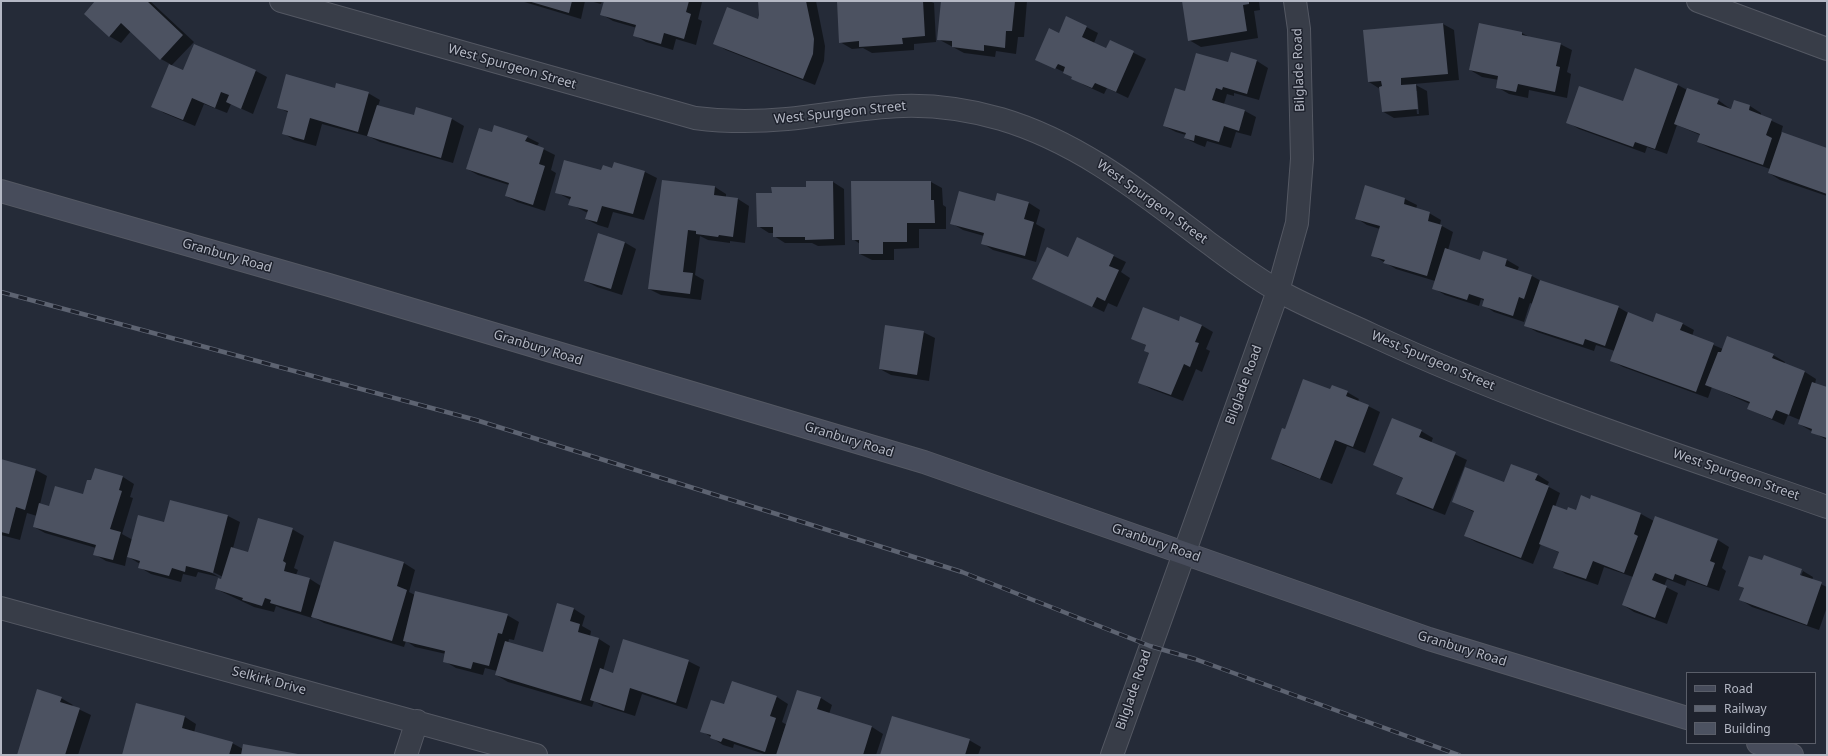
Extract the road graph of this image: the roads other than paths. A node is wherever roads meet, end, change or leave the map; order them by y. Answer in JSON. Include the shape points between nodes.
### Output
{"nodes":[{"id":1,"x":281,"y":1,"type":"edge"},
{"id":2,"x":1295,"y":1,"type":"edge"},
{"id":3,"x":1698,"y":1,"type":"edge"},
{"id":4,"x":1827,"y":49,"type":"edge"},
{"id":5,"x":1,"y":191,"type":"edge"},
{"id":6,"x":1278,"y":291,"type":"junction"},
{"id":7,"x":1827,"y":507,"type":"edge"},
{"id":8,"x":1183,"y":553,"type":"junction"},
{"id":9,"x":1,"y":608,"type":"edge"},
{"id":10,"x":1686,"y":718,"type":"edge"},
{"id":11,"x":417,"y":721,"type":"junction"},
{"id":12,"x":1761,"y":744,"type":"edge"},
{"id":13,"x":406,"y":755,"type":"edge"},
{"id":14,"x":536,"y":755,"type":"edge"},
{"id":15,"x":1112,"y":755,"type":"edge"},
{"id":16,"x":1792,"y":755,"type":"edge"}],
"edges":[{"from":1,"to":6,"type":"street","name":"West Spurgeon Street","via":[[695,118],[737,122],[759,121],[905,106],[937,107],[1000,119],[1066,145],[1095,161],[1124,179],[1247,272]]},
{"from":2,"to":6,"type":"street","name":"Bilglade Road","via":[[1299,29],[1302,159],[1297,223]]},
{"from":3,"to":4,"type":"street"},
{"from":5,"to":8,"type":"main road","name":"Granbury Road","via":[[924,462]]},
{"from":6,"to":7,"type":"street","name":"West Spurgeon Street","via":[[1415,355],[1491,387],[1565,416]]},
{"from":6,"to":8,"type":"street","name":"Bilglade Road"},
{"from":8,"to":10,"type":"main road","name":"Granbury Road","via":[[1429,639]]},
{"from":8,"to":15,"type":"street","name":"Bilglade Road"},
{"from":9,"to":11,"type":"street","name":"Selkirk Drive"},
{"from":11,"to":13,"type":"street"},
{"from":11,"to":14,"type":"street","name":"Selkirk Drive"},
{"from":12,"to":16,"type":"main road"}]}
